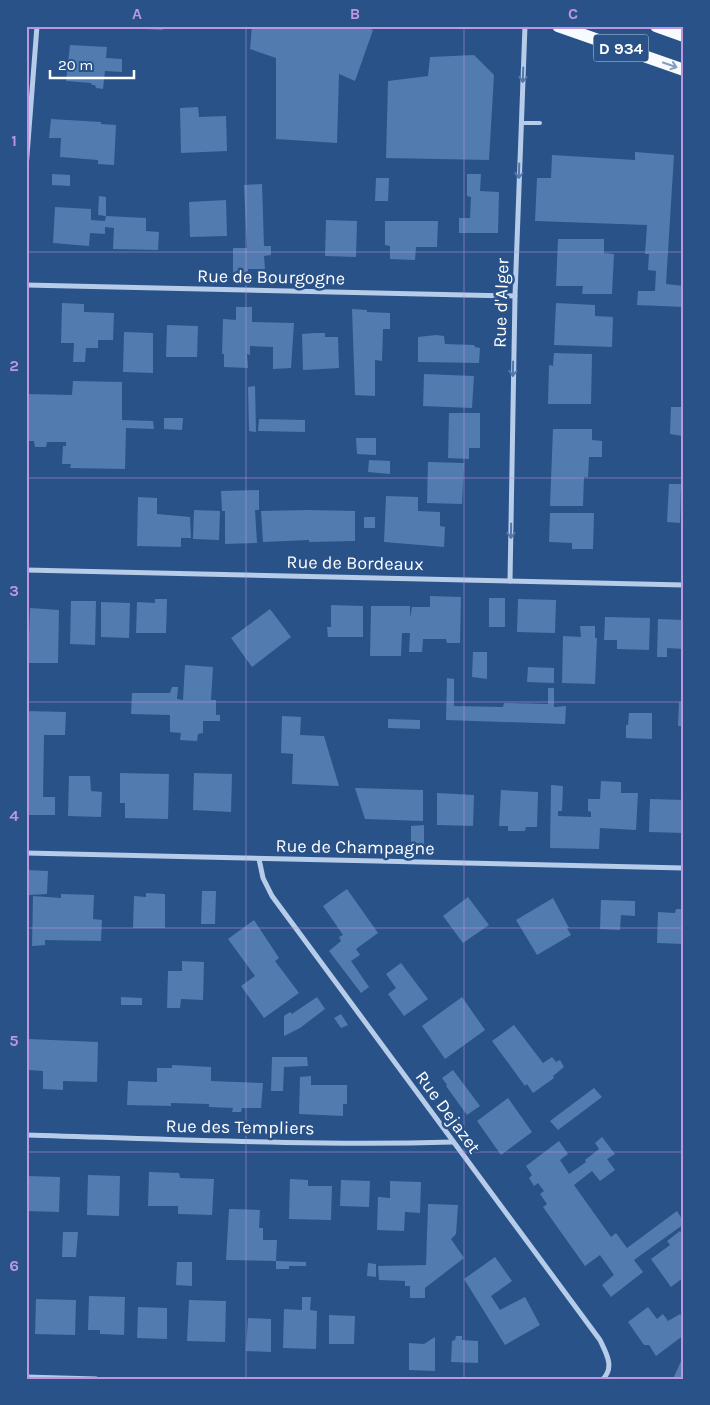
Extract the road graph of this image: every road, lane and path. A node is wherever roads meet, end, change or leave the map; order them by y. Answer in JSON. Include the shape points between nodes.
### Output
{"nodes":[{"id":1,"x":37,"y":26,"type":"edge"},
{"id":2,"x":525,"y":26,"type":"edge"},
{"id":3,"x":656,"y":26,"type":"edge"},
{"id":4,"x":566,"y":28,"type":"edge"},
{"id":5,"x":684,"y":36,"type":"edge"},
{"id":6,"x":684,"y":70,"type":"edge"},
{"id":7,"x":521,"y":123,"type":"junction"},
{"id":8,"x":540,"y":123,"type":"dead end"},
{"id":9,"x":26,"y":168,"type":"edge"},
{"id":10,"x":26,"y":285,"type":"edge"},
{"id":11,"x":515,"y":296,"type":"junction"},
{"id":12,"x":26,"y":570,"type":"edge"},
{"id":13,"x":510,"y":581,"type":"junction"},
{"id":14,"x":684,"y":585,"type":"edge"},
{"id":15,"x":26,"y":853,"type":"edge"},
{"id":16,"x":259,"y":859,"type":"junction"},
{"id":17,"x":684,"y":868,"type":"edge"},
{"id":18,"x":26,"y":1135,"type":"edge"},
{"id":19,"x":453,"y":1142,"type":"junction"},
{"id":20,"x":26,"y":1377,"type":"edge"},
{"id":21,"x":96,"y":1379,"type":"edge"},
{"id":22,"x":604,"y":1379,"type":"edge"}],
"edges":[{"from":1,"to":9,"type":"street"},
{"from":2,"to":7,"type":"street","name":"Rue d'Alger","one_way":true},
{"from":3,"to":5,"type":"main road","number":"D 934"},
{"from":4,"to":6,"type":"main road","number":"D 934","one_way":true},
{"from":7,"to":8,"type":"lane"},
{"from":7,"to":11,"type":"street","name":"Rue d'Alger","one_way":true},
{"from":10,"to":11,"type":"street","name":"Rue de Bourgogne"},
{"from":11,"to":13,"type":"street","name":"Rue d'Alger","one_way":true},
{"from":12,"to":13,"type":"street","name":"Rue de Bordeaux"},
{"from":13,"to":14,"type":"street","name":"Rue de Bordeaux"},
{"from":15,"to":16,"type":"street","name":"Rue de Champagne"},
{"from":16,"to":17,"type":"street","name":"Rue de Champagne"},
{"from":16,"to":19,"type":"street","name":"Rue Dejazet","via":[[263,878],[272,896]]},
{"from":18,"to":19,"type":"street","name":"Rue des Templiers"},
{"from":19,"to":22,"type":"street","name":"Rue Dejazet","via":[[600,1340],[610,1364]]},
{"from":20,"to":21,"type":"street"}]}
